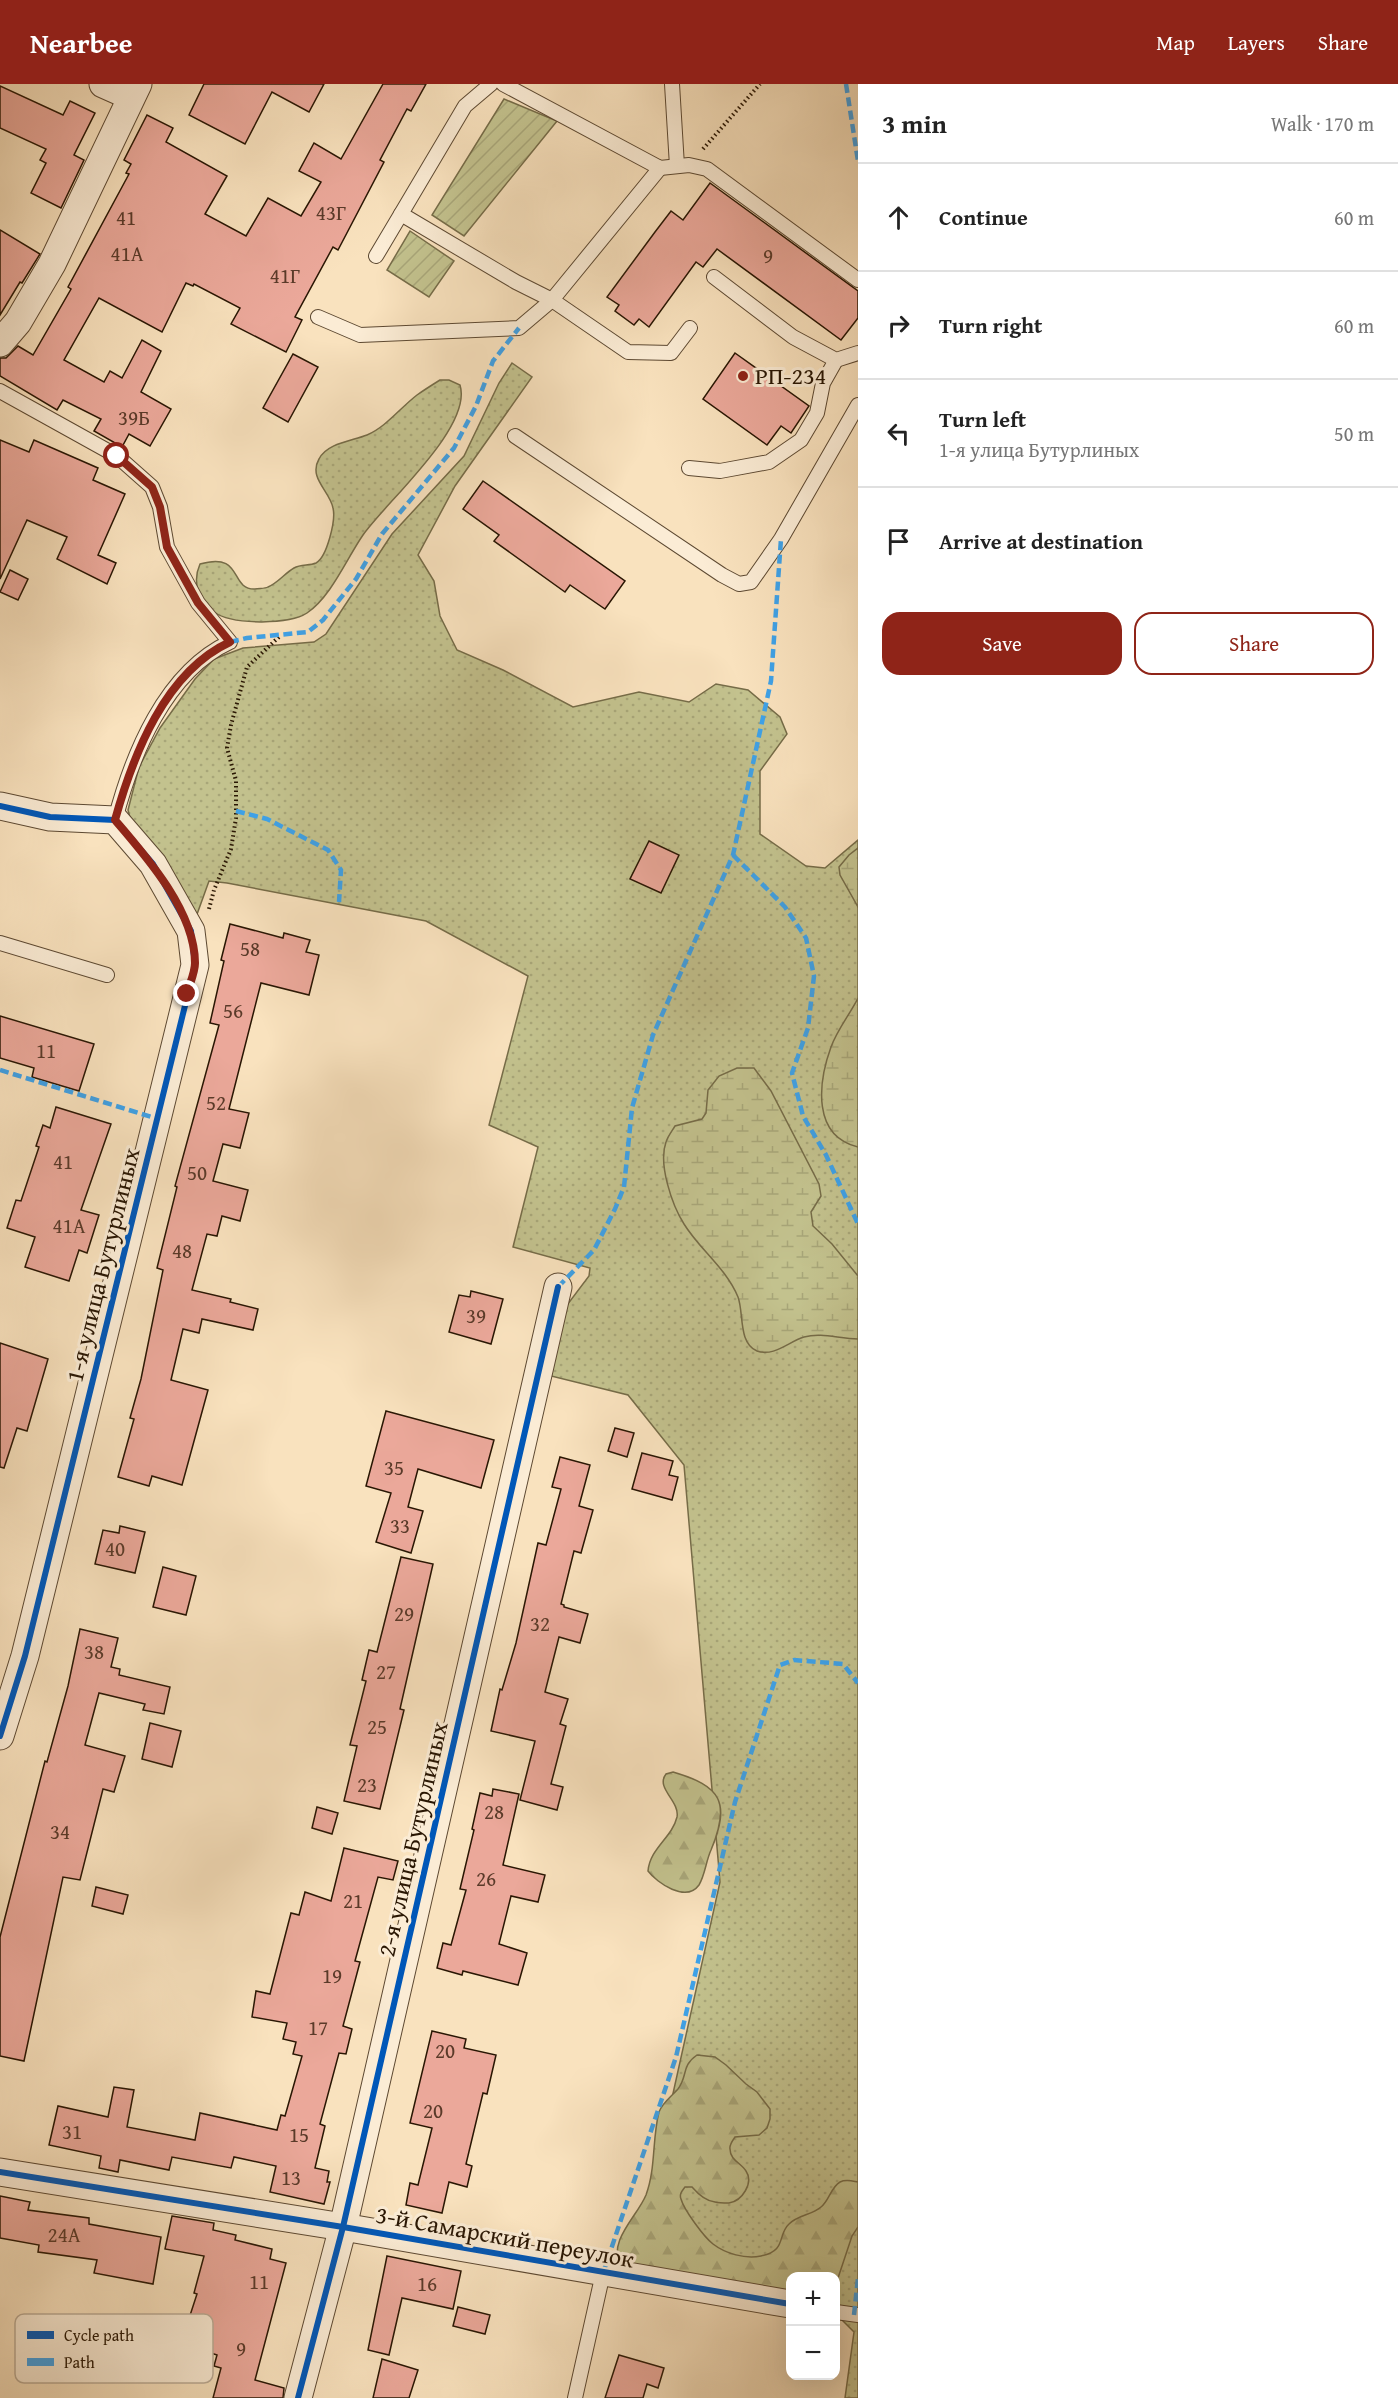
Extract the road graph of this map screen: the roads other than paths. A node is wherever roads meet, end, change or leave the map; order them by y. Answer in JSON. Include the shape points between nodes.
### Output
{"nodes":[{"id":1,"x":103,"y":84,"type":"edge"},
{"id":2,"x":491,"y":84,"type":"edge"},
{"id":3,"x":503,"y":84,"type":"edge"},
{"id":4,"x":672,"y":84,"type":"edge"},
{"id":5,"x":134,"y":90,"type":"edge"},
{"id":6,"x":683,"y":165,"type":"junction"},
{"id":7,"x":660,"y":168,"type":"junction"},
{"id":8,"x":401,"y":214,"type":"junction"},
{"id":9,"x":376,"y":256,"type":"dead end"},
{"id":10,"x":714,"y":277,"type":"dead end"},
{"id":11,"x":858,"y":280,"type":"edge"},
{"id":12,"x":552,"y":300,"type":"junction"},
{"id":13,"x":318,"y":317,"type":"dead end"},
{"id":14,"x":690,"y":328,"type":"dead end"},
{"id":15,"x":0,"y":344,"type":"edge"},
{"id":16,"x":858,"y":353,"type":"edge"},
{"id":17,"x":836,"y":360,"type":"junction"},
{"id":18,"x":0,"y":391,"type":"edge"},
{"id":19,"x":858,"y":405,"type":"edge"},
{"id":20,"x":515,"y":436,"type":"dead end"},
{"id":21,"x":689,"y":468,"type":"dead end"},
{"id":22,"x":0,"y":806,"type":"edge"},
{"id":23,"x":115,"y":820,"type":"junction"},
{"id":24,"x":0,"y":943,"type":"edge"},
{"id":25,"x":107,"y":975,"type":"dead end"},
{"id":26,"x":558,"y":1287,"type":"dead end"},
{"id":27,"x":0,"y":1736,"type":"edge"},
{"id":28,"x":0,"y":2172,"type":"edge"},
{"id":29,"x":343,"y":2228,"type":"junction"},
{"id":30,"x":603,"y":2272,"type":"junction"},
{"id":31,"x":786,"y":2303,"type":"edge"},
{"id":32,"x":840,"y":2313,"type":"edge"},
{"id":33,"x":858,"y":2315,"type":"edge"},
{"id":34,"x":298,"y":2398,"type":"edge"},
{"id":35,"x":575,"y":2398,"type":"edge"}],
"edges":[{"from":1,"to":5,"type":"street"},
{"from":2,"to":8,"type":"lane","via":[[465,106]]},
{"from":3,"to":7,"type":"lane"},
{"from":4,"to":6,"type":"lane"},
{"from":5,"to":15,"type":"street","via":[[52,264]]},
{"from":6,"to":7,"type":"lane"},
{"from":6,"to":11,"type":"lane","via":[[708,169]]},
{"from":7,"to":12,"type":"lane"},
{"from":8,"to":9,"type":"lane"},
{"from":8,"to":12,"type":"lane"},
{"from":10,"to":17,"type":"lane","via":[[793,337]]},
{"from":12,"to":13,"type":"lane","via":[[519,328],[360,335]]},
{"from":12,"to":14,"type":"lane","via":[[628,352],[671,353]]},
{"from":16,"to":17,"type":"lane"},
{"from":17,"to":21,"type":"lane","via":[[823,383],[817,412],[801,440],[769,462],[720,471]]},
{"from":18,"to":23,"type":"lane","via":[[117,456],[152,487],[167,547],[198,603],[230,642],[216,648],[176,685],[138,749]]},
{"from":19,"to":20,"type":"lane","via":[[781,539],[751,582],[739,584]]},
{"from":22,"to":23,"type":"street","via":[[50,817]]},
{"from":23,"to":27,"type":"street","name":"1-я улица Бутурлиных","via":[[153,864],[191,931],[195,965],[25,1656]]},
{"from":24,"to":25,"type":"lane"},
{"from":26,"to":29,"type":"street","name":"2-я улица Бутурлиных"},
{"from":28,"to":29,"type":"street","name":"3-й Самарский переулок"},
{"from":29,"to":30,"type":"street","name":"3-й Самарский переулок"},
{"from":29,"to":34,"type":"street","name":"2-я улица Бутурлиных"},
{"from":30,"to":31,"type":"street","name":"3-й Самарский переулок"},
{"from":30,"to":35,"type":"lane"},
{"from":32,"to":33,"type":"lane"}]}
